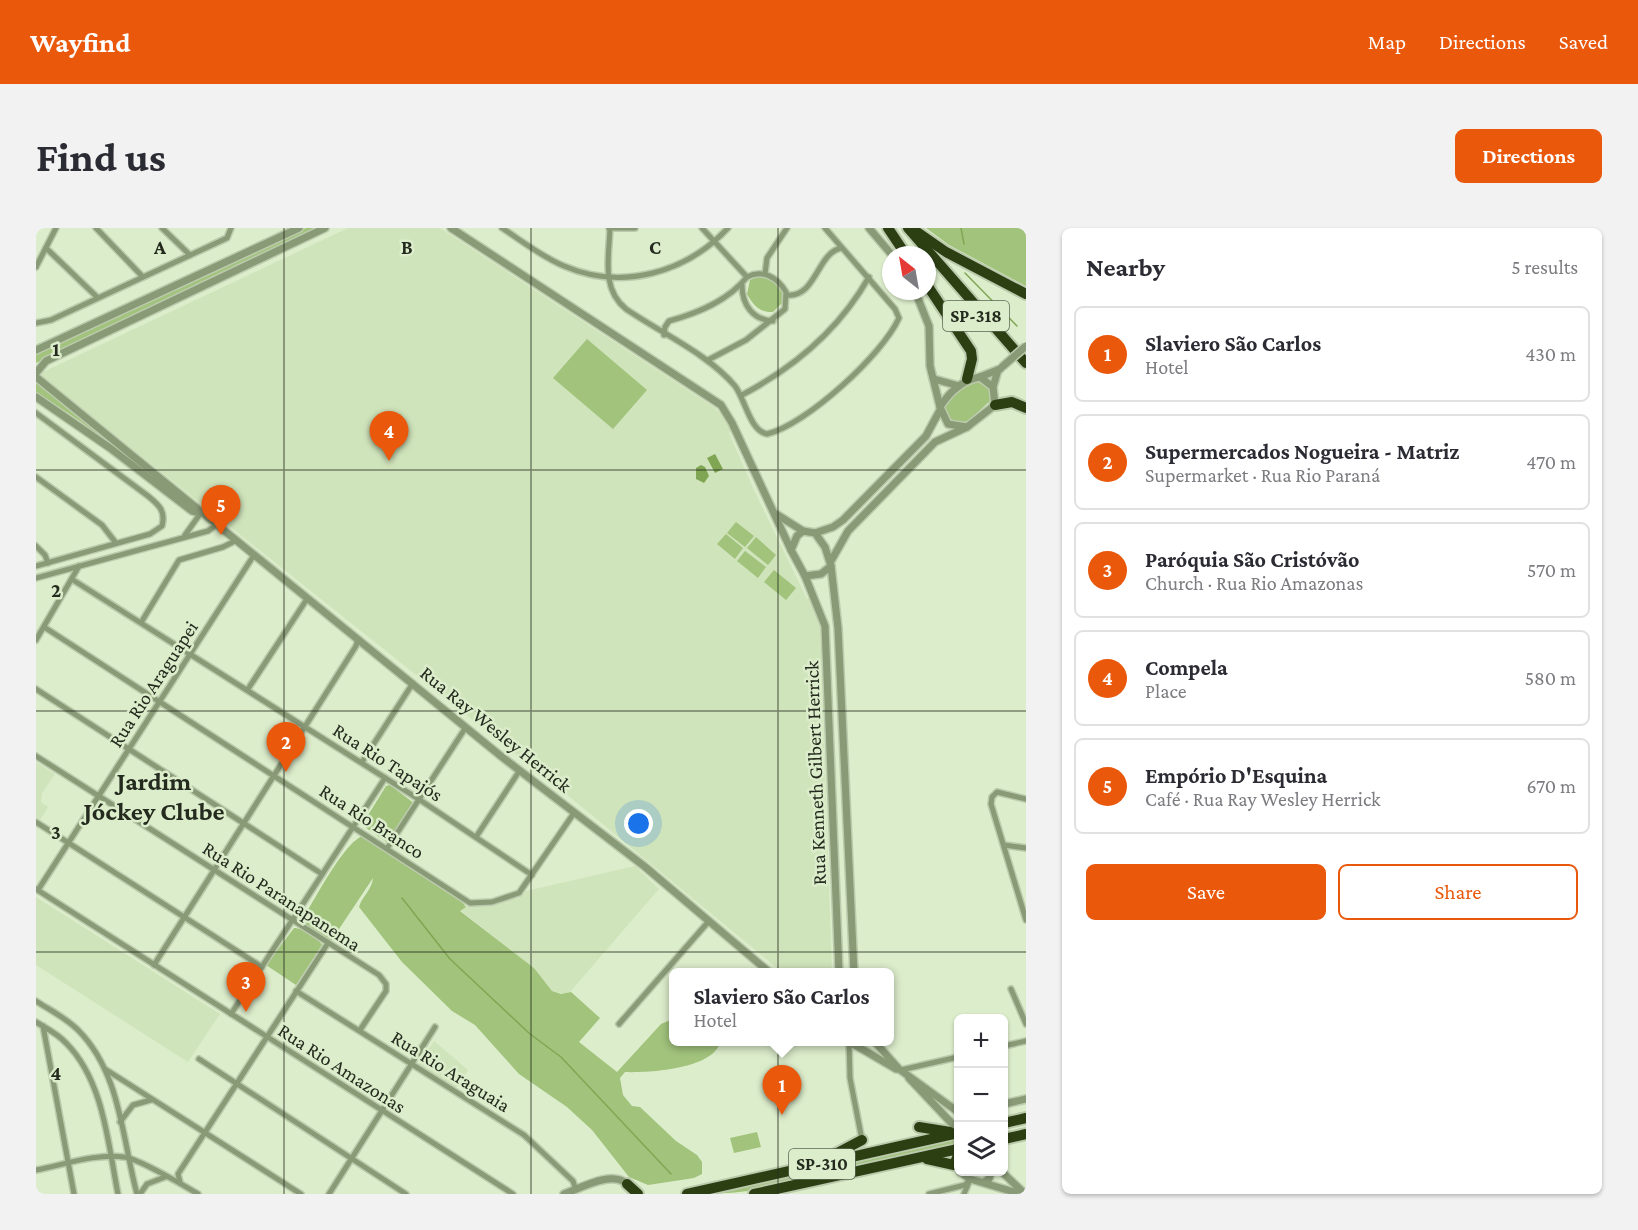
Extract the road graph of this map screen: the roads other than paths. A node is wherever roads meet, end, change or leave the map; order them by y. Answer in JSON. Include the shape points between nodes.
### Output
{"nodes":[{"id":1,"x":56,"y":228,"type":"edge"},
{"id":2,"x":96,"y":228,"type":"edge"},
{"id":3,"x":162,"y":228,"type":"edge"},
{"id":4,"x":231,"y":228,"type":"edge"},
{"id":5,"x":299,"y":228,"type":"edge"},
{"id":6,"x":325,"y":228,"type":"edge"},
{"id":7,"x":451,"y":228,"type":"edge"},
{"id":8,"x":502,"y":228,"type":"edge"},
{"id":9,"x":610,"y":228,"type":"edge"},
{"id":10,"x":635,"y":228,"type":"edge"},
{"id":11,"x":702,"y":228,"type":"edge"},
{"id":12,"x":728,"y":228,"type":"edge"},
{"id":13,"x":787,"y":228,"type":"edge"},
{"id":14,"x":825,"y":228,"type":"edge"},
{"id":15,"x":869,"y":228,"type":"edge"},
{"id":16,"x":888,"y":228,"type":"edge"},
{"id":17,"x":901,"y":228,"type":"edge"},
{"id":18,"x":908,"y":228,"type":"edge"},
{"id":19,"x":913,"y":228,"type":"edge"},
{"id":20,"x":714,"y":242,"type":"junction"},
{"id":21,"x":884,"y":246,"type":"edge"},
{"id":22,"x":900,"y":246,"type":"edge"},
{"id":23,"x":917,"y":246,"type":"edge"},
{"id":24,"x":46,"y":248,"type":"junction"},
{"id":25,"x":841,"y":248,"type":"junction"},
{"id":26,"x":190,"y":255,"type":"junction"},
{"id":27,"x":36,"y":267,"type":"edge"},
{"id":28,"x":936,"y":268,"type":"edge"},
{"id":29,"x":765,"y":273,"type":"junction"},
{"id":30,"x":142,"y":276,"type":"junction"},
{"id":31,"x":747,"y":277,"type":"junction"},
{"id":32,"x":869,"y":277,"type":"junction"},
{"id":33,"x":608,"y":279,"type":"junction"},
{"id":34,"x":742,"y":285,"type":"junction"},
{"id":35,"x":1026,"y":294,"type":"edge"},
{"id":36,"x":787,"y":295,"type":"junction"},
{"id":37,"x":97,"y":297,"type":"junction"},
{"id":38,"x":936,"y":298,"type":"edge"},
{"id":39,"x":919,"y":300,"type":"edge"},
{"id":40,"x":773,"y":321,"type":"junction"},
{"id":41,"x":36,"y":323,"type":"edge"},
{"id":42,"x":664,"y":335,"type":"junction"},
{"id":43,"x":1026,"y":346,"type":"edge"},
{"id":44,"x":36,"y":350,"type":"edge"},
{"id":45,"x":708,"y":360,"type":"junction"},
{"id":46,"x":1026,"y":363,"type":"edge"},
{"id":47,"x":1000,"y":369,"type":"junction"},
{"id":48,"x":1026,"y":373,"type":"edge"},
{"id":49,"x":36,"y":375,"type":"edge"},
{"id":50,"x":980,"y":377,"type":"junction"},
{"id":51,"x":934,"y":379,"type":"junction"},
{"id":52,"x":963,"y":382,"type":"junction"},
{"id":53,"x":993,"y":387,"type":"junction"},
{"id":54,"x":742,"y":395,"type":"junction"},
{"id":55,"x":36,"y":397,"type":"edge"},
{"id":56,"x":994,"y":405,"type":"junction"},
{"id":57,"x":940,"y":408,"type":"junction"},
{"id":58,"x":1026,"y":408,"type":"edge"},
{"id":59,"x":36,"y":413,"type":"edge"},
{"id":60,"x":967,"y":427,"type":"junction"},
{"id":61,"x":36,"y":477,"type":"edge"},
{"id":62,"x":774,"y":512,"type":"junction"},
{"id":63,"x":200,"y":513,"type":"junction"},
{"id":64,"x":216,"y":525,"type":"junction"},
{"id":65,"x":803,"y":531,"type":"junction"},
{"id":66,"x":815,"y":532,"type":"junction"},
{"id":67,"x":183,"y":537,"type":"junction"},
{"id":68,"x":235,"y":541,"type":"junction"},
{"id":69,"x":116,"y":543,"type":"junction"},
{"id":70,"x":36,"y":546,"type":"edge"},
{"id":71,"x":791,"y":550,"type":"junction"},
{"id":72,"x":254,"y":555,"type":"junction"},
{"id":73,"x":48,"y":563,"type":"junction"},
{"id":74,"x":831,"y":563,"type":"junction"},
{"id":75,"x":36,"y":566,"type":"edge"},
{"id":76,"x":79,"y":566,"type":"junction"},
{"id":77,"x":805,"y":576,"type":"junction"},
{"id":78,"x":36,"y":578,"type":"edge"},
{"id":79,"x":74,"y":580,"type":"junction"},
{"id":80,"x":307,"y":598,"type":"junction"},
{"id":81,"x":142,"y":621,"type":"junction"},
{"id":82,"x":44,"y":627,"type":"junction"},
{"id":83,"x":358,"y":639,"type":"junction"},
{"id":84,"x":36,"y":640,"type":"edge"},
{"id":85,"x":190,"y":653,"type":"junction"},
{"id":86,"x":414,"y":682,"type":"junction"},
{"id":87,"x":36,"y":689,"type":"edge"},
{"id":88,"x":248,"y":689,"type":"junction"},
{"id":89,"x":160,"y":701,"type":"junction"},
{"id":90,"x":305,"y":727,"type":"junction"},
{"id":91,"x":466,"y":727,"type":"junction"},
{"id":92,"x":129,"y":748,"type":"junction"},
{"id":93,"x":36,"y":756,"type":"edge"},
{"id":94,"x":362,"y":762,"type":"junction"},
{"id":95,"x":520,"y":770,"type":"junction"},
{"id":96,"x":275,"y":775,"type":"junction"},
{"id":97,"x":385,"y":778,"type":"junction"},
{"id":98,"x":99,"y":796,"type":"junction"},
{"id":99,"x":1026,"y":799,"type":"edge"},
{"id":100,"x":420,"y":800,"type":"junction"},
{"id":101,"x":574,"y":813,"type":"junction"},
{"id":102,"x":36,"y":822,"type":"edge"},
{"id":103,"x":243,"y":822,"type":"junction"},
{"id":104,"x":354,"y":826,"type":"junction"},
{"id":105,"x":476,"y":837,"type":"junction"},
{"id":106,"x":68,"y":842,"type":"junction"},
{"id":107,"x":1004,"y":845,"type":"junction"},
{"id":108,"x":388,"y":847,"type":"junction"},
{"id":109,"x":1026,"y":848,"type":"edge"},
{"id":110,"x":214,"y":869,"type":"junction"},
{"id":111,"x":322,"y":874,"type":"junction"},
{"id":112,"x":532,"y":875,"type":"junction"},
{"id":113,"x":37,"y":890,"type":"edge"},
{"id":114,"x":1023,"y":898,"type":"edge"},
{"id":115,"x":183,"y":917,"type":"junction"},
{"id":116,"x":1026,"y":920,"type":"edge"},
{"id":117,"x":292,"y":921,"type":"junction"},
{"id":118,"x":709,"y":921,"type":"junction"},
{"id":119,"x":328,"y":943,"type":"junction"},
{"id":120,"x":154,"y":965,"type":"junction"},
{"id":121,"x":262,"y":967,"type":"junction"},
{"id":122,"x":764,"y":968,"type":"edge"},
{"id":123,"x":839,"y":968,"type":"edge"},
{"id":124,"x":854,"y":968,"type":"edge"},
{"id":125,"x":1011,"y":989,"type":"dead end"},
{"id":126,"x":296,"y":991,"type":"junction"},
{"id":127,"x":37,"y":1004,"type":"edge"},
{"id":128,"x":231,"y":1014,"type":"junction"},
{"id":129,"x":36,"y":1022,"type":"edge"},
{"id":130,"x":619,"y":1023,"type":"dead end"},
{"id":131,"x":1026,"y":1024,"type":"edge"},
{"id":132,"x":43,"y":1026,"type":"junction"},
{"id":133,"x":435,"y":1027,"type":"dead end"},
{"id":134,"x":360,"y":1030,"type":"junction"},
{"id":135,"x":265,"y":1037,"type":"junction"},
{"id":136,"x":1026,"y":1041,"type":"edge"},
{"id":137,"x":1008,"y":1045,"type":"edge"},
{"id":138,"x":851,"y":1046,"type":"edge"},
{"id":139,"x":856,"y":1046,"type":"edge"},
{"id":140,"x":878,"y":1046,"type":"edge"},
{"id":141,"x":954,"y":1058,"type":"edge"},
{"id":142,"x":199,"y":1059,"type":"dead end"},
{"id":143,"x":411,"y":1064,"type":"junction"},
{"id":144,"x":105,"y":1069,"type":"junction"},
{"id":145,"x":900,"y":1070,"type":"junction"},
{"id":146,"x":236,"y":1083,"type":"junction"},
{"id":147,"x":1026,"y":1099,"type":"edge"},
{"id":148,"x":151,"y":1100,"type":"junction"},
{"id":149,"x":1008,"y":1103,"type":"edge"},
{"id":150,"x":954,"y":1109,"type":"edge"},
{"id":151,"x":381,"y":1111,"type":"junction"},
{"id":152,"x":1026,"y":1118,"type":"edge"},
{"id":153,"x":120,"y":1122,"type":"junction"},
{"id":154,"x":1008,"y":1122,"type":"edge"},
{"id":155,"x":919,"y":1127,"type":"dead end"},
{"id":156,"x":954,"y":1128,"type":"edge"},
{"id":157,"x":954,"y":1131,"type":"edge"},
{"id":158,"x":204,"y":1133,"type":"junction"},
{"id":159,"x":954,"y":1133,"type":"edge"},
{"id":160,"x":1026,"y":1135,"type":"edge"},
{"id":161,"x":1008,"y":1138,"type":"edge"},
{"id":162,"x":862,"y":1140,"type":"joint"},
{"id":163,"x":954,"y":1150,"type":"edge"},
{"id":164,"x":110,"y":1156,"type":"junction"},
{"id":165,"x":127,"y":1157,"type":"junction"},
{"id":166,"x":352,"y":1158,"type":"junction"},
{"id":167,"x":915,"y":1158,"type":"junction"},
{"id":168,"x":68,"y":1164,"type":"junction"},
{"id":169,"x":954,"y":1164,"type":"edge"},
{"id":170,"x":36,"y":1170,"type":"edge"},
{"id":171,"x":796,"y":1170,"type":"junction"},
{"id":172,"x":967,"y":1176,"type":"edge"},
{"id":173,"x":990,"y":1176,"type":"edge"},
{"id":174,"x":1006,"y":1176,"type":"edge"},
{"id":175,"x":165,"y":1177,"type":"junction"},
{"id":176,"x":970,"y":1179,"type":"junction"},
{"id":177,"x":180,"y":1182,"type":"junction"},
{"id":178,"x":984,"y":1182,"type":"junction"},
{"id":179,"x":626,"y":1189,"type":"edge"},
{"id":180,"x":576,"y":1190,"type":"junction"},
{"id":181,"x":74,"y":1194,"type":"edge"},
{"id":182,"x":118,"y":1194,"type":"edge"},
{"id":183,"x":139,"y":1194,"type":"edge"},
{"id":184,"x":198,"y":1194,"type":"edge"},
{"id":185,"x":301,"y":1194,"type":"edge"},
{"id":186,"x":329,"y":1194,"type":"edge"},
{"id":187,"x":406,"y":1194,"type":"edge"},
{"id":188,"x":513,"y":1194,"type":"edge"},
{"id":189,"x":564,"y":1194,"type":"edge"},
{"id":190,"x":638,"y":1194,"type":"edge"},
{"id":191,"x":687,"y":1194,"type":"edge"},
{"id":192,"x":754,"y":1194,"type":"edge"},
{"id":193,"x":929,"y":1194,"type":"edge"},
{"id":194,"x":964,"y":1194,"type":"edge"},
{"id":195,"x":1023,"y":1194,"type":"edge"}],
"edges":[{"from":1,"to":24,"type":"street"},
{"from":2,"to":30,"type":"street"},
{"from":3,"to":26,"type":"street"},
{"from":4,"to":26,"type":"street","via":[[227,238]]},
{"from":5,"to":44,"type":"street"},
{"from":6,"to":49,"type":"street","via":[[46,361]]},
{"from":7,"to":62,"type":"street","via":[[715,400],[732,423]]},
{"from":8,"to":33,"type":"street","via":[[563,266]]},
{"from":9,"to":10,"type":"street"},
{"from":9,"to":33,"type":"street"},
{"from":11,"to":20,"type":"street"},
{"from":12,"to":20,"type":"street"},
{"from":13,"to":29,"type":"street","via":[[767,258]]},
{"from":14,"to":25,"type":"street"},
{"from":15,"to":21,"type":"street"},
{"from":16,"to":22,"type":"highway"},
{"from":17,"to":23,"type":"highway","number":"SP-318"},
{"from":18,"to":46,"type":"highway","number":"SP-318"},
{"from":19,"to":35,"type":"highway","via":[[946,252]]},
{"from":20,"to":31,"type":"street"},
{"from":20,"to":33,"type":"street","via":[[666,270]]},
{"from":24,"to":27,"type":"street"},
{"from":24,"to":37,"type":"street"},
{"from":25,"to":32,"type":"street"},
{"from":25,"to":36,"type":"street","via":[[830,252],[803,291]]},
{"from":26,"to":30,"type":"street"},
{"from":28,"to":48,"type":"highway","number":"SP-318"},
{"from":29,"to":31,"type":"street"},
{"from":29,"to":36,"type":"street"},
{"from":30,"to":37,"type":"street"},
{"from":31,"to":34,"type":"street"},
{"from":32,"to":54,"type":"street","via":[[845,313],[806,353]]},
{"from":32,"to":54,"type":"street","via":[[899,318],[857,371],[807,413],[767,434],[758,429]]},
{"from":33,"to":42,"type":"street","via":[[620,304]]},
{"from":34,"to":40,"type":"street","via":[[751,312],[759,319]]},
{"from":34,"to":42,"type":"street","via":[[703,309],[669,321]]},
{"from":36,"to":40,"type":"street","via":[[785,309]]},
{"from":37,"to":41,"type":"street","via":[[51,320]]},
{"from":38,"to":52,"type":"highway","via":[[971,351]]},
{"from":39,"to":51,"type":"street","via":[[929,326]]},
{"from":40,"to":45,"type":"street"},
{"from":42,"to":45,"type":"street"},
{"from":43,"to":47,"type":"street","bridge":true},
{"from":45,"to":54,"type":"street"},
{"from":47,"to":50,"type":"street"},
{"from":47,"to":53,"type":"street"},
{"from":49,"to":63,"type":"street","name":"Rua Ray Wesley Herrick"},
{"from":50,"to":52,"type":"street"},
{"from":50,"to":53,"type":"street"},
{"from":51,"to":52,"type":"street"},
{"from":51,"to":57,"type":"street"},
{"from":52,"to":57,"type":"street"},
{"from":53,"to":56,"type":"street"},
{"from":55,"to":63,"type":"street","name":"Rua Ray Wesley Herrick"},
{"from":56,"to":58,"type":"highway","via":[[1012,402]]},
{"from":56,"to":60,"type":"street"},
{"from":57,"to":60,"type":"street","via":[[948,424]]},
{"from":57,"to":66,"type":"street","via":[[926,436],[843,520]]},
{"from":59,"to":69,"type":"street","via":[[87,448],[156,503],[164,515],[162,526],[150,534]]},
{"from":60,"to":74,"type":"street","via":[[935,442],[848,531]]},
{"from":61,"to":69,"type":"street","via":[[102,525]]},
{"from":62,"to":65,"type":"street"},
{"from":62,"to":71,"type":"street"},
{"from":63,"to":64,"type":"street","name":"Rua Ray Wesley Herrick"},
{"from":63,"to":67,"type":"street"},
{"from":64,"to":67,"type":"street"},
{"from":64,"to":68,"type":"street","name":"Rua Ray Wesley Herrick"},
{"from":65,"to":66,"type":"street"},
{"from":65,"to":71,"type":"street"},
{"from":66,"to":74,"type":"street"},
{"from":67,"to":76,"type":"street"},
{"from":68,"to":72,"type":"street","name":"Rua Ray Wesley Herrick"},
{"from":68,"to":81,"type":"street","via":[[179,560]]},
{"from":69,"to":73,"type":"street"},
{"from":70,"to":73,"type":"street"},
{"from":71,"to":77,"type":"street"},
{"from":72,"to":80,"type":"street","name":"Rua Ray Wesley Herrick"},
{"from":72,"to":85,"type":"street","name":"Rua Rio Araguapei"},
{"from":73,"to":75,"type":"street"},
{"from":74,"to":77,"type":"street","via":[[821,574]]},
{"from":74,"to":124,"type":"street","via":[[838,627]]},
{"from":76,"to":78,"type":"street"},
{"from":76,"to":79,"type":"street"},
{"from":77,"to":123,"type":"street","name":"Rua Kenneth Gilbert Herrick","via":[[825,626]]},
{"from":79,"to":81,"type":"street","name":"Rua Rio Tapajós"},
{"from":79,"to":82,"type":"street"},
{"from":80,"to":83,"type":"street","name":"Rua Ray Wesley Herrick"},
{"from":80,"to":88,"type":"street"},
{"from":81,"to":85,"type":"street","name":"Rua Rio Tapajós"},
{"from":82,"to":84,"type":"street"},
{"from":82,"to":89,"type":"street","name":"Rua Rio Branco"},
{"from":83,"to":86,"type":"street","name":"Rua Ray Wesley Herrick"},
{"from":83,"to":90,"type":"street"},
{"from":85,"to":88,"type":"street","name":"Rua Rio Tapajós"},
{"from":85,"to":89,"type":"street","name":"Rua Rio Araguapei"},
{"from":86,"to":91,"type":"street","name":"Rua Ray Wesley Herrick"},
{"from":86,"to":94,"type":"street"},
{"from":87,"to":92,"type":"street"},
{"from":88,"to":90,"type":"street","name":"Rua Rio Tapajós"},
{"from":89,"to":92,"type":"street","name":"Rua Rio Araguapei"},
{"from":89,"to":96,"type":"street","name":"Rua Rio Branco"},
{"from":90,"to":94,"type":"street","name":"Rua Rio Tapajós"},
{"from":90,"to":96,"type":"street"},
{"from":91,"to":95,"type":"street","name":"Rua Ray Wesley Herrick"},
{"from":91,"to":100,"type":"street"},
{"from":92,"to":98,"type":"street","name":"Rua Rio Araguapei"},
{"from":92,"to":103,"type":"street"},
{"from":93,"to":98,"type":"street","name":"Rua Rio Paranapanema"},
{"from":94,"to":97,"type":"street","name":"Rua Rio Tapajós"},
{"from":95,"to":101,"type":"street","name":"Rua Ray Wesley Herrick"},
{"from":95,"to":105,"type":"street"},
{"from":96,"to":103,"type":"street"},
{"from":96,"to":104,"type":"street","name":"Rua Rio Branco"},
{"from":97,"to":100,"type":"street","name":"Rua Rio Tapajós"},
{"from":97,"to":104,"type":"street"},
{"from":98,"to":106,"type":"street","name":"Rua Rio Araguapei"},
{"from":98,"to":110,"type":"street","name":"Rua Rio Paranapanema"},
{"from":99,"to":107,"type":"street","via":[[997,792],[992,797],[990,804]]},
{"from":100,"to":105,"type":"street","name":"Rua Rio Tapajós"},
{"from":100,"to":108,"type":"street"},
{"from":101,"to":112,"type":"street","name":"Rua Rio Branco"},
{"from":101,"to":118,"type":"street","name":"Rua Ray Wesley Herrick"},
{"from":102,"to":106,"type":"street"},
{"from":103,"to":110,"type":"street"},
{"from":103,"to":111,"type":"street"},
{"from":104,"to":108,"type":"street","name":"Rua Rio Branco"},
{"from":104,"to":111,"type":"street"},
{"from":105,"to":112,"type":"street","name":"Rua Rio Tapajós"},
{"from":106,"to":113,"type":"street","name":"Rua Rio Araguapei"},
{"from":106,"to":115,"type":"street"},
{"from":107,"to":109,"type":"street"},
{"from":107,"to":114,"type":"street"},
{"from":108,"to":112,"type":"street","name":"Rua Rio Branco","via":[[476,904],[519,893]]},
{"from":110,"to":115,"type":"street"},
{"from":110,"to":117,"type":"street","name":"Rua Rio Paranapanema"},
{"from":111,"to":117,"type":"street"},
{"from":113,"to":120,"type":"street","name":"Rua Rio Amazonas"},
{"from":114,"to":116,"type":"street"},
{"from":115,"to":120,"type":"street"},
{"from":115,"to":121,"type":"street"},
{"from":117,"to":119,"type":"street","name":"Rua Rio Paranapanema"},
{"from":117,"to":121,"type":"street"},
{"from":118,"to":122,"type":"street","name":"Rua Ray Wesley Herrick"},
{"from":118,"to":130,"type":"street"},
{"from":119,"to":126,"type":"street"},
{"from":119,"to":134,"type":"street","name":"Rua Rio Paranapanema","via":[[379,975],[387,987]]},
{"from":120,"to":128,"type":"street","name":"Rua Rio Amazonas"},
{"from":121,"to":128,"type":"street"},
{"from":125,"to":131,"type":"street"},
{"from":126,"to":134,"type":"street","name":"Rua Rio Araguaia"},
{"from":126,"to":135,"type":"street"},
{"from":127,"to":144,"type":"street","via":[[78,1030]]},
{"from":128,"to":135,"type":"street","name":"Rua Rio Amazonas"},
{"from":129,"to":132,"type":"street"},
{"from":132,"to":164,"type":"street","via":[[66,1042],[90,1076]]},
{"from":132,"to":168,"type":"street"},
{"from":133,"to":143,"type":"street"},
{"from":134,"to":143,"type":"street","name":"Rua Rio Araguaia"},
{"from":135,"to":146,"type":"street"},
{"from":135,"to":151,"type":"street","name":"Rua Rio Amazonas"},
{"from":136,"to":137,"type":"street"},
{"from":138,"to":162,"type":"street","via":[[850,1078]]},
{"from":139,"to":145,"type":"street"},
{"from":140,"to":145,"type":"street"},
{"from":141,"to":145,"type":"street"},
{"from":142,"to":146,"type":"street"},
{"from":143,"to":151,"type":"street"},
{"from":143,"to":180,"type":"street","name":"Rua Rio Araguaia","via":[[535,1143],[573,1181]]},
{"from":144,"to":148,"type":"street"},
{"from":144,"to":153,"type":"street"},
{"from":145,"to":150,"type":"street"},
{"from":145,"to":156,"type":"street"},
{"from":146,"to":158,"type":"street"},
{"from":146,"to":166,"type":"street"},
{"from":147,"to":149,"type":"street"},
{"from":148,"to":153,"type":"street","via":[[133,1106]]},
{"from":148,"to":158,"type":"street"},
{"from":151,"to":166,"type":"street"},
{"from":151,"to":188,"type":"street","name":"Rua Rio Amazonas"},
{"from":152,"to":154,"type":"highway"},
{"from":153,"to":165,"type":"street"},
{"from":155,"to":157,"type":"highway"},
{"from":158,"to":177,"type":"street","via":[[178,1174]]},
{"from":158,"to":185,"type":"street"},
{"from":159,"to":171,"type":"highway","number":"SP-310"},
{"from":160,"to":161,"type":"highway"},
{"from":162,"to":171,"type":"highway"},
{"from":163,"to":167,"type":"highway","number":"SP-310"},
{"from":164,"to":165,"type":"street"},
{"from":164,"to":168,"type":"street"},
{"from":164,"to":182,"type":"street"},
{"from":165,"to":175,"type":"street"},
{"from":165,"to":183,"type":"street"},
{"from":166,"to":186,"type":"street"},
{"from":166,"to":187,"type":"street"},
{"from":167,"to":169,"type":"highway"},
{"from":167,"to":192,"type":"highway","number":"SP-310"},
{"from":168,"to":170,"type":"street"},
{"from":168,"to":181,"type":"street"},
{"from":171,"to":191,"type":"highway","number":"SP-310"},
{"from":172,"to":176,"type":"street"},
{"from":173,"to":178,"type":"street"},
{"from":174,"to":195,"type":"street"},
{"from":175,"to":177,"type":"street"},
{"from":175,"to":183,"type":"street","via":[[147,1184]]},
{"from":176,"to":178,"type":"street"},
{"from":176,"to":193,"type":"street","via":[[965,1185]]},
{"from":176,"to":194,"type":"street"},
{"from":177,"to":184,"type":"street"},
{"from":178,"to":195,"type":"street"},
{"from":179,"to":180,"type":"street","via":[[621,1179],[613,1178]]},
{"from":179,"to":190,"type":"highway"},
{"from":180,"to":189,"type":"street"}]}
